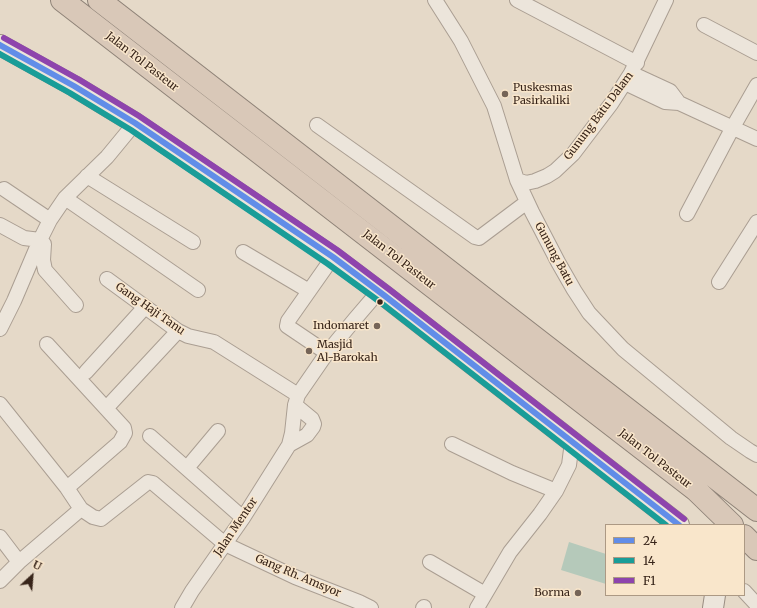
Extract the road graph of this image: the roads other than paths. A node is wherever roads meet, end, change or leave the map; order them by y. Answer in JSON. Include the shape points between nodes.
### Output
{"nodes":[{"id":1,"x":62,"y":0,"type":"edge"},
{"id":2,"x":99,"y":0,"type":"edge"},
{"id":3,"x":435,"y":0,"type":"edge"},
{"id":4,"x":517,"y":0,"type":"edge"},
{"id":5,"x":666,"y":0,"type":"edge"},
{"id":6,"x":704,"y":25,"type":"dead end"},
{"id":7,"x":0,"y":45,"type":"edge"},
{"id":8,"x":757,"y":53,"type":"edge"},
{"id":9,"x":631,"y":73,"type":"junction"},
{"id":10,"x":757,"y":85,"type":"edge"},
{"id":11,"x":135,"y":123,"type":"junction"},
{"id":12,"x":317,"y":125,"type":"dead end"},
{"id":13,"x":733,"y":127,"type":"junction"},
{"id":14,"x":757,"y":139,"type":"edge"},
{"id":15,"x":87,"y":176,"type":"junction"},
{"id":16,"x":517,"y":180,"type":"junction"},
{"id":17,"x":4,"y":189,"type":"dead end"},
{"id":18,"x":65,"y":198,"type":"junction"},
{"id":19,"x":527,"y":202,"type":"junction"},
{"id":20,"x":688,"y":214,"type":"dead end"},
{"id":21,"x":50,"y":220,"type":"junction"},
{"id":22,"x":757,"y":222,"type":"edge"},
{"id":23,"x":0,"y":225,"type":"edge"},
{"id":24,"x":40,"y":240,"type":"junction"},
{"id":25,"x":193,"y":242,"type":"dead end"},
{"id":26,"x":243,"y":252,"type":"dead end"},
{"id":27,"x":332,"y":257,"type":"junction"},
{"id":28,"x":107,"y":279,"type":"dead end"},
{"id":29,"x":719,"y":282,"type":"dead end"},
{"id":30,"x":198,"y":290,"type":"dead end"},
{"id":31,"x":309,"y":291,"type":"junction"},
{"id":32,"x":379,"y":291,"type":"junction"},
{"id":33,"x":76,"y":305,"type":"dead end"},
{"id":34,"x":145,"y":307,"type":"junction"},
{"id":35,"x":0,"y":329,"type":"edge"},
{"id":36,"x":178,"y":331,"type":"junction"},
{"id":37,"x":47,"y":344,"type":"dead end"},
{"id":38,"x":327,"y":353,"type":"junction"},
{"id":39,"x":86,"y":372,"type":"dead end"},
{"id":40,"x":296,"y":400,"type":"junction"},
{"id":41,"x":111,"y":403,"type":"dead end"},
{"id":42,"x":0,"y":404,"type":"edge"},
{"id":43,"x":218,"y":431,"type":"dead end"},
{"id":44,"x":150,"y":436,"type":"dead end"},
{"id":45,"x":572,"y":442,"type":"junction"},
{"id":46,"x":452,"y":444,"type":"dead end"},
{"id":47,"x":289,"y":445,"type":"junction"},
{"id":48,"x":755,"y":450,"type":"edge"},
{"id":49,"x":187,"y":468,"type":"junction"},
{"id":50,"x":67,"y":488,"type":"junction"},
{"id":51,"x":556,"y":491,"type":"junction"},
{"id":52,"x":81,"y":509,"type":"junction"},
{"id":53,"x":757,"y":510,"type":"edge"},
{"id":54,"x":243,"y":518,"type":"junction"},
{"id":55,"x":678,"y":524,"type":"edge"},
{"id":56,"x":731,"y":524,"type":"edge"},
{"id":57,"x":0,"y":537,"type":"edge"},
{"id":58,"x":745,"y":537,"type":"edge"},
{"id":59,"x":225,"y":544,"type":"junction"},
{"id":60,"x":757,"y":549,"type":"edge"},
{"id":61,"x":20,"y":562,"type":"junction"},
{"id":62,"x":430,"y":562,"type":"dead end"},
{"id":63,"x":0,"y":581,"type":"edge"},
{"id":64,"x":745,"y":592,"type":"edge"},
{"id":65,"x":485,"y":594,"type":"junction"},
{"id":66,"x":715,"y":596,"type":"edge"},
{"id":67,"x":757,"y":605,"type":"edge"},
{"id":68,"x":182,"y":608,"type":"edge"},
{"id":69,"x":371,"y":608,"type":"edge"},
{"id":70,"x":477,"y":608,"type":"edge"},
{"id":71,"x":713,"y":608,"type":"edge"}],
"edges":[{"from":1,"to":56,"type":"highway","name":"Jalan Tol Pasteur","via":[[696,490]]},
{"from":2,"to":53,"type":"highway","name":"Jalan Tol Pasteur"},
{"from":3,"to":16,"type":"street","name":"Gunung Batu","via":[[461,41],[494,106]]},
{"from":4,"to":9,"type":"street"},
{"from":5,"to":9,"type":"street","name":"Gunung Batu Dalam"},
{"from":6,"to":8,"type":"street"},
{"from":7,"to":11,"type":"main road"},
{"from":9,"to":13,"type":"street","via":[[670,92],[680,103]]},
{"from":9,"to":16,"type":"street","name":"Gunung Batu Dalam","via":[[584,140],[563,164],[535,181],[526,183]]},
{"from":10,"to":13,"type":"street"},
{"from":11,"to":15,"type":"street","via":[[111,153]]},
{"from":11,"to":27,"type":"main road"},
{"from":12,"to":19,"type":"street","via":[[477,238]]},
{"from":13,"to":14,"type":"street"},
{"from":13,"to":20,"type":"street"},
{"from":15,"to":18,"type":"street"},
{"from":15,"to":25,"type":"street"},
{"from":16,"to":19,"type":"street","name":"Gunung Batu"},
{"from":17,"to":21,"type":"street"},
{"from":18,"to":21,"type":"street"},
{"from":18,"to":30,"type":"street"},
{"from":19,"to":48,"type":"street","name":"Gunung Batu","via":[[558,262],[589,313],[623,349]]},
{"from":21,"to":24,"type":"street"},
{"from":22,"to":29,"type":"street"},
{"from":23,"to":24,"type":"street","via":[[24,238]]},
{"from":24,"to":33,"type":"street","via":[[44,244],[45,270]]},
{"from":24,"to":35,"type":"street"},
{"from":26,"to":31,"type":"street"},
{"from":27,"to":31,"type":"street"},
{"from":27,"to":32,"type":"main road"},
{"from":28,"to":34,"type":"street","name":"Gang Haji Tanu"},
{"from":31,"to":38,"type":"street","via":[[288,321],[288,326]]},
{"from":32,"to":38,"type":"street","name":"Jalan Mentor"},
{"from":32,"to":45,"type":"main road"},
{"from":34,"to":36,"type":"street","name":"Gang Haji Tanu"},
{"from":34,"to":39,"type":"street"},
{"from":36,"to":40,"type":"street","name":"Gang Haji Tanu","via":[[214,342]]},
{"from":36,"to":41,"type":"street"},
{"from":37,"to":50,"type":"street","via":[[124,428],[125,433],[120,442]]},
{"from":38,"to":40,"type":"street","name":"Jalan Mentor"},
{"from":40,"to":47,"type":"street","name":"Jalan Mentor"},
{"from":40,"to":47,"type":"street","name":"Jalan Mentor","via":[[314,424],[307,435]]},
{"from":42,"to":50,"type":"street"},
{"from":43,"to":49,"type":"street"},
{"from":44,"to":49,"type":"street"},
{"from":45,"to":51,"type":"street","via":[[569,465]]},
{"from":45,"to":55,"type":"main road"},
{"from":46,"to":51,"type":"street"},
{"from":47,"to":54,"type":"street","name":"Jalan Mentor"},
{"from":49,"to":54,"type":"street"},
{"from":50,"to":52,"type":"street"},
{"from":51,"to":65,"type":"street","via":[[510,552]]},
{"from":52,"to":59,"type":"street","name":"Gang Rh. Amsyor","via":[[101,519],[150,482]]},
{"from":52,"to":61,"type":"street"},
{"from":54,"to":59,"type":"street","name":"Jalan Mentor"},
{"from":57,"to":61,"type":"street"},
{"from":58,"to":60,"type":"highway"},
{"from":59,"to":68,"type":"street","name":"Jalan Mentor"},
{"from":59,"to":69,"type":"street","name":"Gang Rh. Amsyor","via":[[295,577]]},
{"from":61,"to":63,"type":"street"},
{"from":62,"to":65,"type":"street"},
{"from":64,"to":67,"type":"street"},
{"from":65,"to":70,"type":"street"},
{"from":66,"to":71,"type":"main road"}]}
